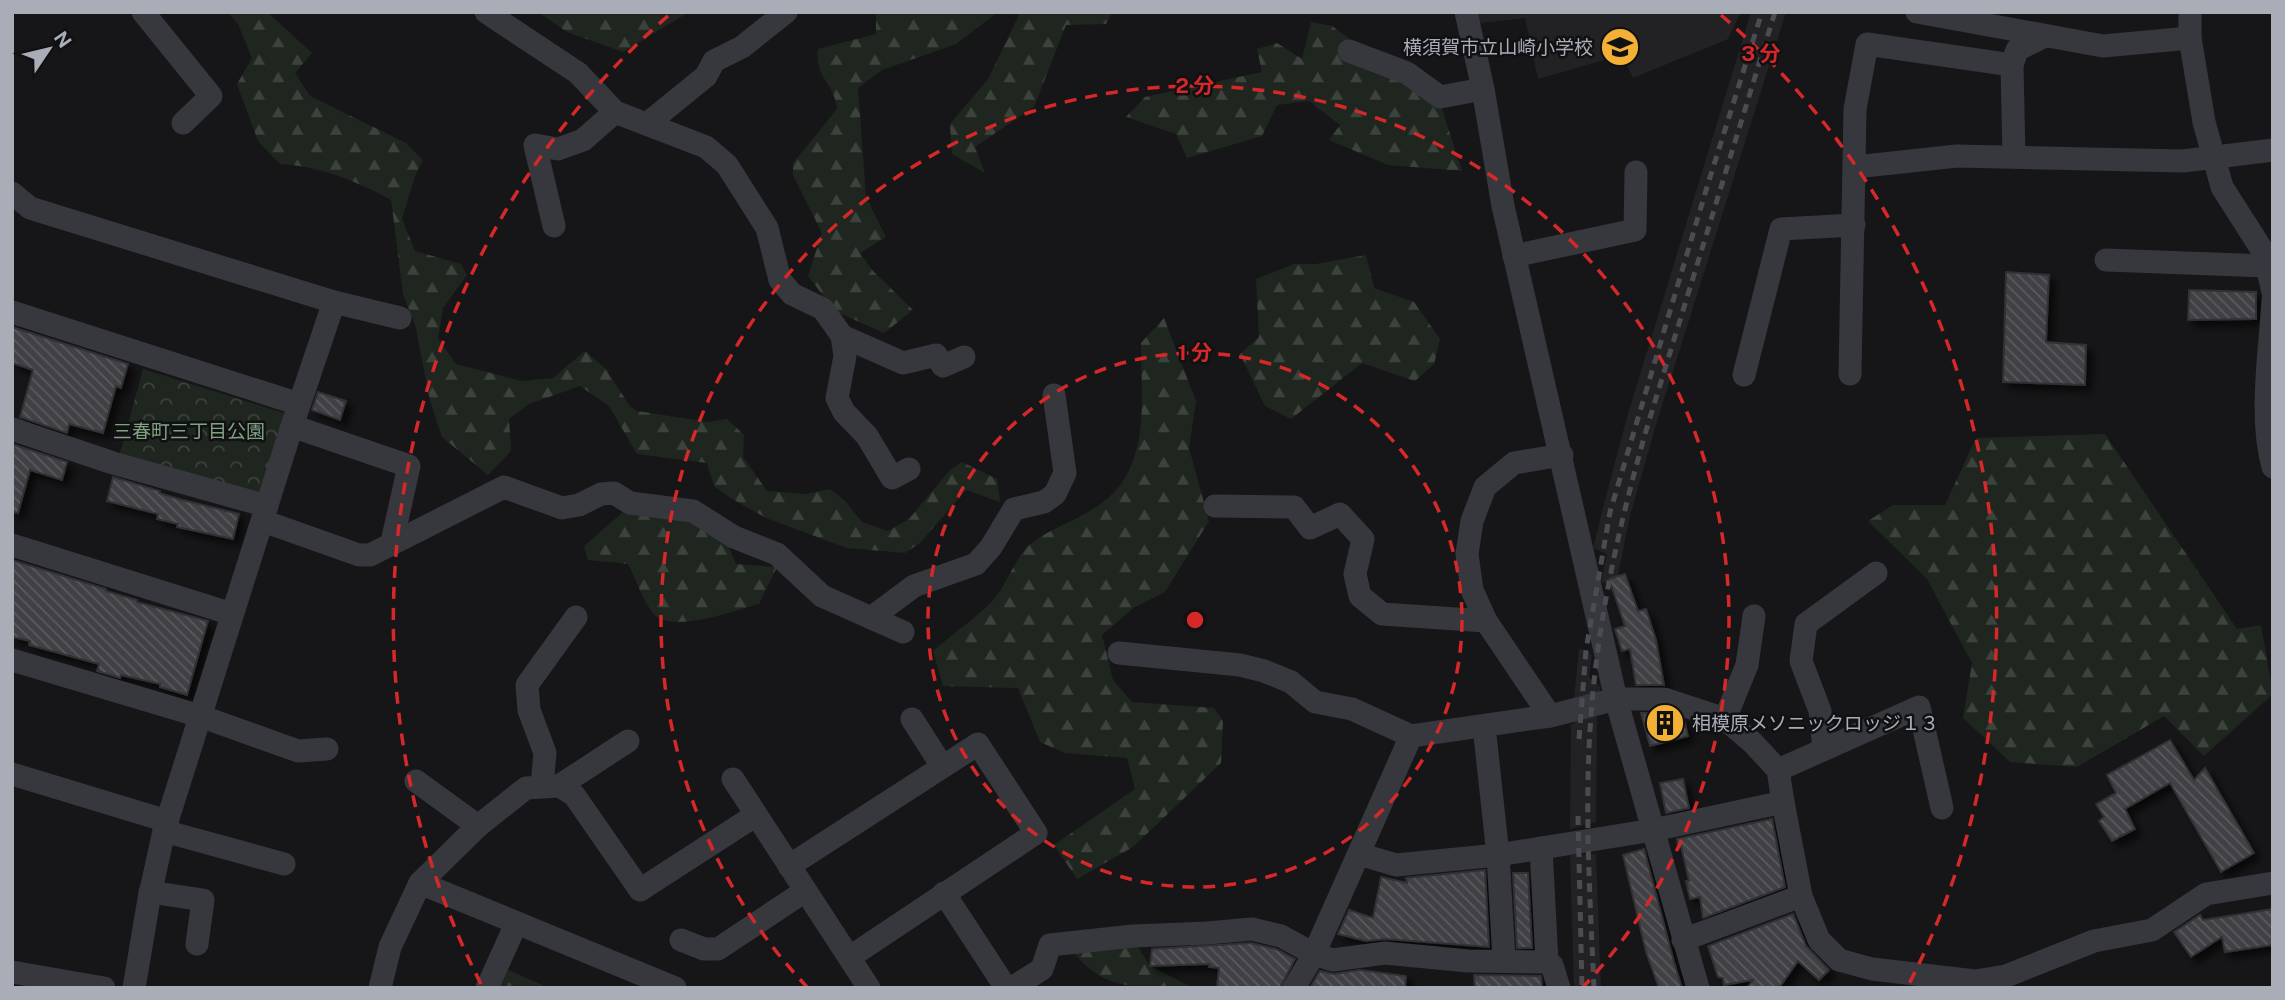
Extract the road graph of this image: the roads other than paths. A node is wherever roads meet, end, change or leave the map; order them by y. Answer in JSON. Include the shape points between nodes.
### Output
{"nodes":[{"id":1,"x":143,"y":12,"type":"edge"},
{"id":2,"x":486,"y":12,"type":"edge"},
{"id":3,"x":786,"y":12,"type":"edge"},
{"id":4,"x":1466,"y":12,"type":"edge"},
{"id":5,"x":1917,"y":12,"type":"edge"},
{"id":6,"x":2190,"y":12,"type":"edge"},
{"id":7,"x":2043,"y":37,"type":"junction"},
{"id":8,"x":2190,"y":38,"type":"junction"},
{"id":9,"x":1349,"y":51,"type":"dead end"},
{"id":10,"x":2012,"y":65,"type":"junction"},
{"id":11,"x":1483,"y":89,"type":"junction"},
{"id":12,"x":615,"y":112,"type":"junction"},
{"id":13,"x":183,"y":123,"type":"dead end"},
{"id":14,"x":647,"y":124,"type":"junction"},
{"id":15,"x":2273,"y":150,"type":"edge"},
{"id":16,"x":2014,"y":157,"type":"junction"},
{"id":17,"x":2215,"y":158,"type":"junction"},
{"id":18,"x":1855,"y":167,"type":"junction"},
{"id":19,"x":1636,"y":172,"type":"dead end"},
{"id":20,"x":12,"y":193,"type":"edge"},
{"id":21,"x":1854,"y":225,"type":"junction"},
{"id":22,"x":554,"y":226,"type":"dead end"},
{"id":23,"x":1514,"y":256,"type":"junction"},
{"id":24,"x":2106,"y":260,"type":"dead end"},
{"id":25,"x":2267,"y":266,"type":"junction"},
{"id":26,"x":2273,"y":292,"type":"edge"},
{"id":27,"x":2273,"y":300,"type":"edge"},
{"id":28,"x":334,"y":302,"type":"junction"},
{"id":29,"x":12,"y":312,"type":"edge"},
{"id":30,"x":400,"y":318,"type":"dead end"},
{"id":31,"x":842,"y":336,"type":"junction"},
{"id":32,"x":964,"y":357,"type":"dead end"},
{"id":33,"x":1850,"y":374,"type":"dead end"},
{"id":34,"x":1744,"y":375,"type":"dead end"},
{"id":35,"x":1054,"y":395,"type":"dead end"},
{"id":36,"x":295,"y":415,"type":"junction"},
{"id":37,"x":12,"y":429,"type":"edge"},
{"id":38,"x":1562,"y":455,"type":"junction"},
{"id":39,"x":2273,"y":467,"type":"edge"},
{"id":40,"x":909,"y":469,"type":"dead end"},
{"id":41,"x":1216,"y":506,"type":"dead end"},
{"id":42,"x":265,"y":514,"type":"junction"},
{"id":43,"x":392,"y":542,"type":"junction"},
{"id":44,"x":12,"y":545,"type":"edge"},
{"id":45,"x":1876,"y":573,"type":"dead end"},
{"id":46,"x":232,"y":614,"type":"junction"},
{"id":47,"x":1754,"y":616,"type":"dead end"},
{"id":48,"x":576,"y":617,"type":"dead end"},
{"id":49,"x":871,"y":618,"type":"junction"},
{"id":50,"x":1486,"y":621,"type":"junction"},
{"id":51,"x":903,"y":632,"type":"dead end"},
{"id":52,"x":1119,"y":653,"type":"dead end"},
{"id":53,"x":12,"y":660,"type":"edge"},
{"id":54,"x":1616,"y":699,"type":"junction"},
{"id":55,"x":200,"y":716,"type":"junction"},
{"id":56,"x":1550,"y":716,"type":"junction"},
{"id":57,"x":912,"y":719,"type":"dead end"},
{"id":58,"x":1726,"y":719,"type":"junction"},
{"id":59,"x":1484,"y":726,"type":"junction"},
{"id":60,"x":1411,"y":736,"type":"junction"},
{"id":61,"x":628,"y":741,"type":"dead end"},
{"id":62,"x":327,"y":749,"type":"dead end"},
{"id":63,"x":1824,"y":749,"type":"junction"},
{"id":64,"x":942,"y":766,"type":"junction"},
{"id":65,"x":1778,"y":770,"type":"junction"},
{"id":66,"x":12,"y":775,"type":"edge"},
{"id":67,"x":733,"y":779,"type":"dead end"},
{"id":68,"x":416,"y":781,"type":"dead end"},
{"id":69,"x":550,"y":786,"type":"junction"},
{"id":70,"x":1783,"y":802,"type":"junction"},
{"id":71,"x":1942,"y":808,"type":"dead end"},
{"id":72,"x":756,"y":815,"type":"junction"},
{"id":73,"x":166,"y":826,"type":"junction"},
{"id":74,"x":478,"y":826,"type":"junction"},
{"id":75,"x":1653,"y":830,"type":"junction"},
{"id":76,"x":1541,"y":848,"type":"junction"},
{"id":77,"x":1359,"y":854,"type":"junction"},
{"id":78,"x":1498,"y":855,"type":"junction"},
{"id":79,"x":284,"y":864,"type":"dead end"},
{"id":80,"x":789,"y":866,"type":"junction"},
{"id":81,"x":420,"y":883,"type":"junction"},
{"id":82,"x":2273,"y":883,"type":"edge"},
{"id":83,"x":805,"y":891,"type":"junction"},
{"id":84,"x":150,"y":892,"type":"junction"},
{"id":85,"x":944,"y":893,"type":"junction"},
{"id":86,"x":1801,"y":895,"type":"junction"},
{"id":87,"x":516,"y":924,"type":"junction"},
{"id":88,"x":681,"y":940,"type":"dead end"},
{"id":89,"x":1683,"y":940,"type":"junction"},
{"id":90,"x":197,"y":944,"type":"dead end"},
{"id":91,"x":1314,"y":954,"type":"junction"},
{"id":92,"x":849,"y":957,"type":"junction"},
{"id":93,"x":1504,"y":961,"type":"junction"},
{"id":94,"x":1547,"y":962,"type":"junction"},
{"id":95,"x":20,"y":978,"type":"edge"},
{"id":96,"x":1975,"y":984,"type":"edge"},
{"id":97,"x":104,"y":988,"type":"edge"},
{"id":98,"x":134,"y":988,"type":"edge"},
{"id":99,"x":380,"y":988,"type":"edge"},
{"id":100,"x":487,"y":988,"type":"edge"},
{"id":101,"x":675,"y":988,"type":"edge"},
{"id":102,"x":869,"y":988,"type":"edge"},
{"id":103,"x":1006,"y":988,"type":"edge"},
{"id":104,"x":1012,"y":988,"type":"edge"},
{"id":105,"x":1294,"y":988,"type":"edge"},
{"id":106,"x":1559,"y":988,"type":"edge"},
{"id":107,"x":1698,"y":988,"type":"edge"}],
"edges":[{"from":1,"to":13,"type":"street","via":[[211,96]]},
{"from":2,"to":12,"type":"street","via":[[578,73]]},
{"from":3,"to":14,"type":"street","via":[[742,47],[714,61],[706,75]]},
{"from":4,"to":11,"type":"street"},
{"from":5,"to":7,"type":"street"},
{"from":6,"to":8,"type":"street"},
{"from":7,"to":8,"type":"street","via":[[2103,47]]},
{"from":7,"to":10,"type":"street","via":[[2017,50]]},
{"from":8,"to":17,"type":"street"},
{"from":9,"to":11,"type":"street","via":[[1407,73],[1440,97]]},
{"from":10,"to":16,"type":"street"},
{"from":10,"to":18,"type":"street","via":[[1867,44],[1855,109]]},
{"from":11,"to":23,"type":"street"},
{"from":12,"to":14,"type":"street"},
{"from":12,"to":22,"type":"street","via":[[583,140],[558,149],[535,145]]},
{"from":14,"to":31,"type":"street","via":[[706,147],[727,165],[767,228],[780,280],[792,294],[823,309]]},
{"from":15,"to":17,"type":"street"},
{"from":16,"to":17,"type":"street"},
{"from":16,"to":18,"type":"street","via":[[1957,156]]},
{"from":17,"to":25,"type":"street","via":[[2222,187],[2264,253]]},
{"from":18,"to":21,"type":"street"},
{"from":19,"to":23,"type":"street","via":[[1635,230]]},
{"from":20,"to":28,"type":"street","via":[[30,208]]},
{"from":21,"to":33,"type":"street"},
{"from":21,"to":34,"type":"street","via":[[1781,229]]},
{"from":23,"to":38,"type":"street"},
{"from":24,"to":25,"type":"street"},
{"from":25,"to":26,"type":"street"},
{"from":27,"to":39,"type":"street","via":[[2267,402]]},
{"from":28,"to":30,"type":"street"},
{"from":28,"to":36,"type":"street"},
{"from":29,"to":36,"type":"street"},
{"from":31,"to":32,"type":"street","via":[[903,363],[936,355],[943,366]]},
{"from":31,"to":40,"type":"street","via":[[845,356],[837,398],[844,412],[867,436],[892,478]]},
{"from":35,"to":49,"type":"street","via":[[1065,474],[1055,494],[1044,502],[1014,509],[976,564],[914,586]]},
{"from":36,"to":42,"type":"street"},
{"from":36,"to":43,"type":"street","via":[[409,466]]},
{"from":37,"to":42,"type":"street"},
{"from":38,"to":50,"type":"street","via":[[1514,463],[1485,487],[1472,521],[1467,554],[1472,590]]},
{"from":38,"to":54,"type":"street"},
{"from":41,"to":50,"type":"street","via":[[1294,507],[1310,528],[1340,514],[1363,539],[1355,574],[1360,596],[1382,614]]},
{"from":42,"to":43,"type":"street","via":[[359,555],[370,555]]},
{"from":42,"to":46,"type":"street"},
{"from":43,"to":49,"type":"street","via":[[504,487],[562,508],[614,493],[631,503],[693,511],[734,537],[777,554],[821,596]]},
{"from":44,"to":46,"type":"street"},
{"from":45,"to":63,"type":"street","via":[[1806,624],[1801,661],[1820,711]]},
{"from":46,"to":55,"type":"street"},
{"from":47,"to":58,"type":"street","via":[[1748,665]]},
{"from":48,"to":69,"type":"street","via":[[527,685],[529,710],[545,753]]},
{"from":49,"to":51,"type":"street"},
{"from":50,"to":56,"type":"street"},
{"from":52,"to":60,"type":"street","via":[[1264,671],[1291,682],[1315,702],[1352,709]]},
{"from":53,"to":55,"type":"street"},
{"from":54,"to":56,"type":"street"},
{"from":54,"to":58,"type":"street","via":[[1664,699]]},
{"from":54,"to":75,"type":"street"},
{"from":55,"to":62,"type":"street","via":[[298,751]]},
{"from":55,"to":73,"type":"street"},
{"from":56,"to":59,"type":"street"},
{"from":57,"to":64,"type":"street"},
{"from":58,"to":65,"type":"street"},
{"from":59,"to":60,"type":"street"},
{"from":59,"to":78,"type":"street"},
{"from":60,"to":77,"type":"street"},
{"from":61,"to":69,"type":"street"},
{"from":63,"to":65,"type":"street"},
{"from":63,"to":71,"type":"street","via":[[1919,707]]},
{"from":64,"to":80,"type":"street"},
{"from":64,"to":85,"type":"street","via":[[978,744],[1035,833]]},
{"from":65,"to":70,"type":"street"},
{"from":66,"to":73,"type":"street"},
{"from":67,"to":72,"type":"street"},
{"from":68,"to":74,"type":"street"},
{"from":69,"to":72,"type":"street","via":[[574,795],[640,890]]},
{"from":69,"to":74,"type":"street","via":[[526,788]]},
{"from":70,"to":75,"type":"street"},
{"from":70,"to":86,"type":"street"},
{"from":72,"to":80,"type":"street"},
{"from":73,"to":79,"type":"street"},
{"from":73,"to":84,"type":"street"},
{"from":74,"to":81,"type":"street"},
{"from":75,"to":76,"type":"street"},
{"from":75,"to":89,"type":"street"},
{"from":76,"to":78,"type":"street"},
{"from":76,"to":94,"type":"street"},
{"from":77,"to":78,"type":"street","via":[[1396,865]]},
{"from":77,"to":91,"type":"street"},
{"from":78,"to":93,"type":"street"},
{"from":80,"to":83,"type":"street"},
{"from":81,"to":87,"type":"street"},
{"from":81,"to":99,"type":"street","via":[[390,947]]},
{"from":82,"to":96,"type":"street","via":[[2206,894],[2152,930],[2094,941]]},
{"from":83,"to":88,"type":"street","via":[[718,949],[704,950]]},
{"from":83,"to":92,"type":"street"},
{"from":84,"to":90,"type":"street","via":[[203,900]]},
{"from":84,"to":98,"type":"street"},
{"from":85,"to":92,"type":"street"},
{"from":85,"to":103,"type":"street"},
{"from":86,"to":89,"type":"street"},
{"from":86,"to":96,"type":"street","via":[[1819,940],[1839,960]]},
{"from":87,"to":100,"type":"street"},
{"from":87,"to":101,"type":"street"},
{"from":89,"to":107,"type":"street"},
{"from":91,"to":93,"type":"street","via":[[1332,960],[1385,953]]},
{"from":91,"to":104,"type":"street","via":[[1281,936],[1252,929],[1050,945],[1042,969]]},
{"from":91,"to":105,"type":"street"},
{"from":92,"to":102,"type":"street"},
{"from":93,"to":94,"type":"street"},
{"from":94,"to":106,"type":"street"},
{"from":95,"to":97,"type":"street"}]}
